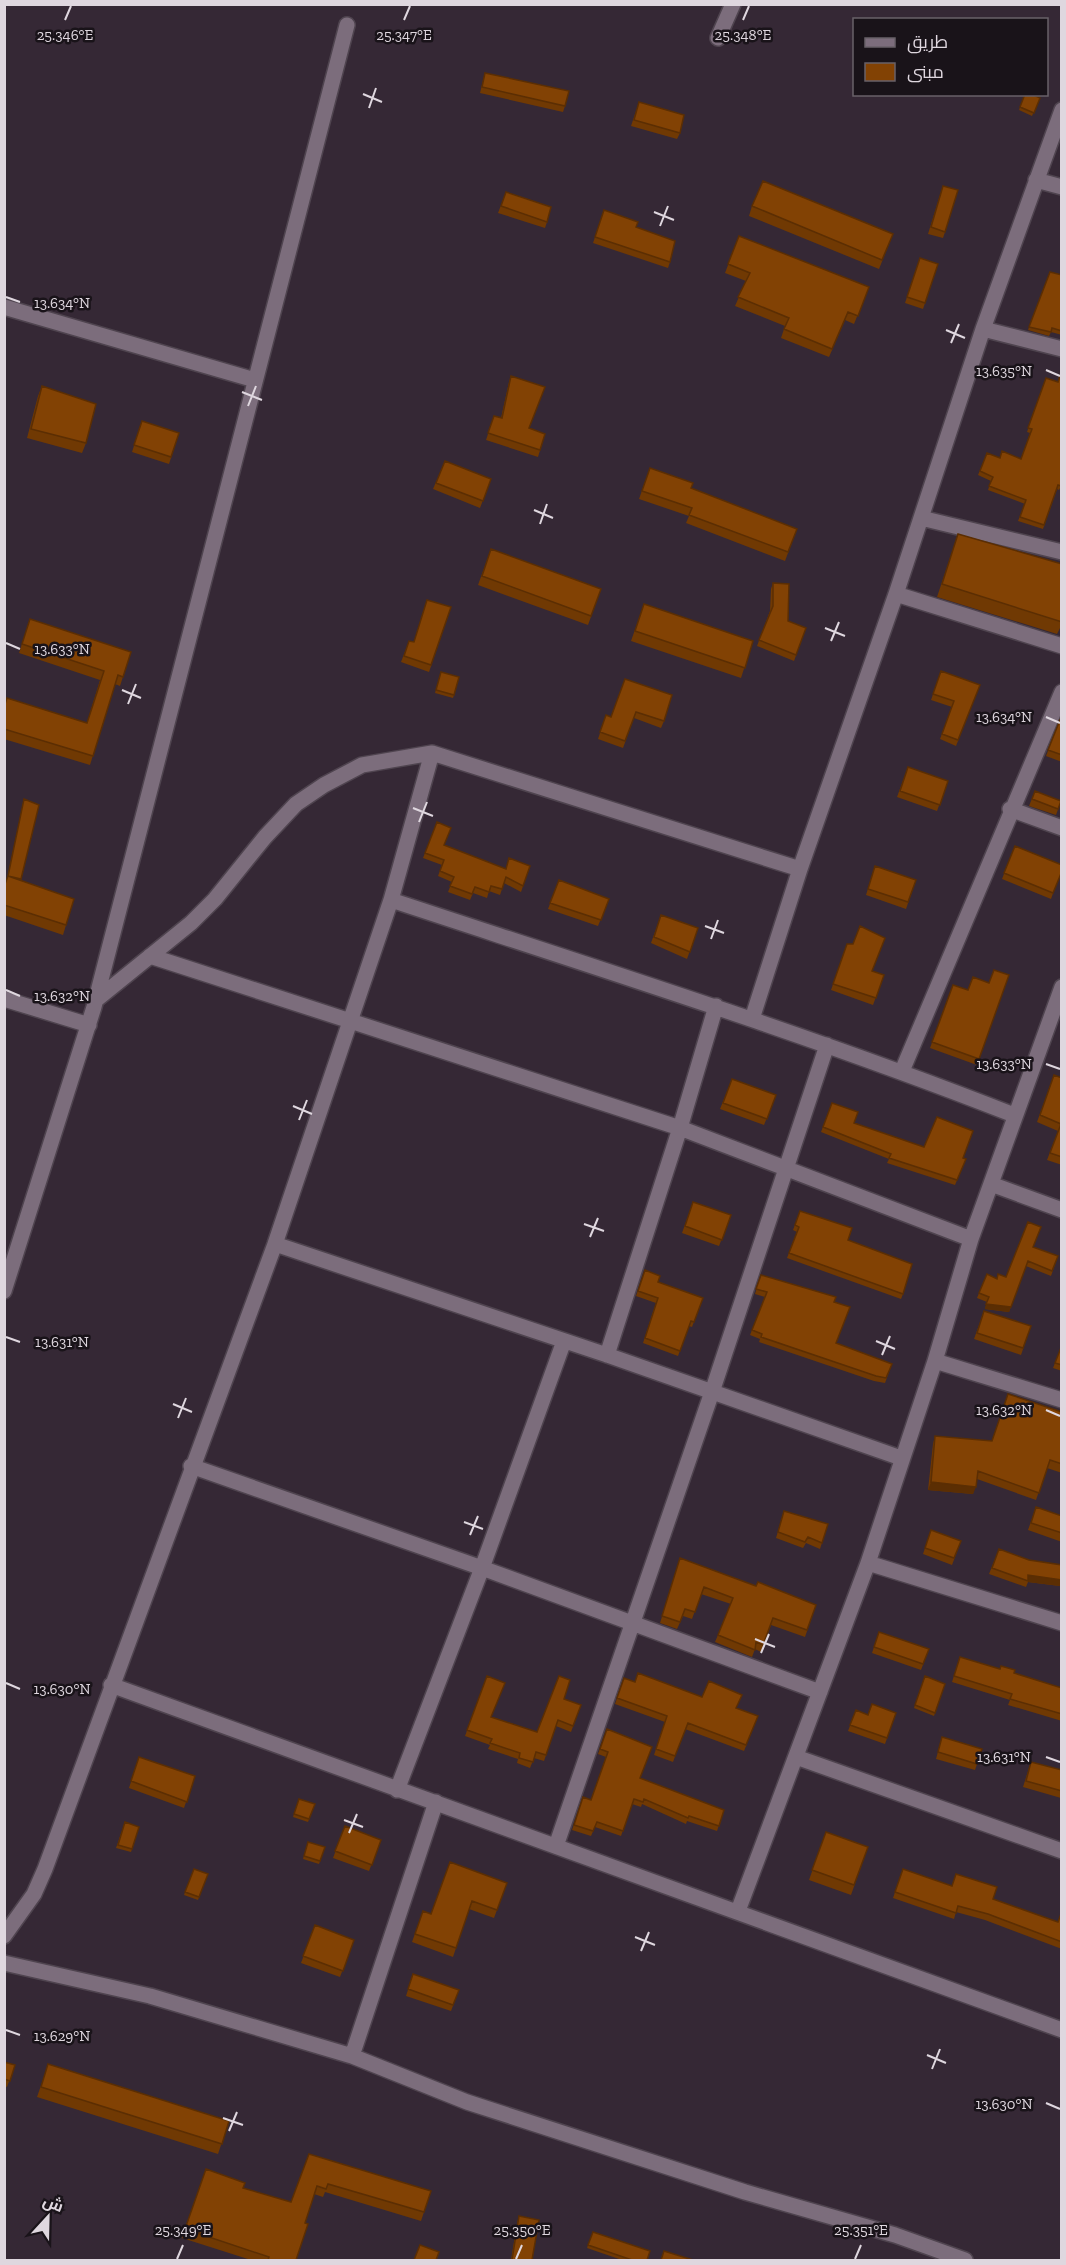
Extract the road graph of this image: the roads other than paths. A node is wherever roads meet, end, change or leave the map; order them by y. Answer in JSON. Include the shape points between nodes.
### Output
{"nodes":[{"id":1,"x":733,"y":4,"type":"edge"},
{"id":2,"x":347,"y":25,"type":"dead end"},
{"id":3,"x":718,"y":38,"type":"dead end"},
{"id":4,"x":1062,"y":110,"type":"edge"},
{"id":5,"x":1036,"y":180,"type":"junction"},
{"id":6,"x":1062,"y":187,"type":"edge"},
{"id":7,"x":4,"y":307,"type":"edge"},
{"id":8,"x":983,"y":329,"type":"junction"},
{"id":9,"x":1062,"y":350,"type":"edge"},
{"id":10,"x":255,"y":380,"type":"junction"},
{"id":11,"x":921,"y":518,"type":"junction"},
{"id":12,"x":1062,"y":552,"type":"edge"},
{"id":13,"x":896,"y":594,"type":"junction"},
{"id":14,"x":1062,"y":646,"type":"edge"},
{"id":15,"x":1062,"y":692,"type":"edge"},
{"id":16,"x":432,"y":753,"type":"junction"},
{"id":17,"x":1010,"y":810,"type":"junction"},
{"id":18,"x":1062,"y":828,"type":"edge"},
{"id":19,"x":800,"y":868,"type":"junction"},
{"id":20,"x":392,"y":900,"type":"junction"},
{"id":21,"x":150,"y":956,"type":"junction"},
{"id":22,"x":1062,"y":987,"type":"edge"},
{"id":23,"x":4,"y":999,"type":"edge"},
{"id":24,"x":96,"y":1000,"type":"junction"},
{"id":25,"x":716,"y":1006,"type":"junction"},
{"id":26,"x":752,"y":1019,"type":"junction"},
{"id":27,"x":350,"y":1020,"type":"junction"},
{"id":28,"x":89,"y":1025,"type":"junction"},
{"id":29,"x":827,"y":1045,"type":"junction"},
{"id":30,"x":902,"y":1071,"type":"junction"},
{"id":31,"x":1014,"y":1115,"type":"junction"},
{"id":32,"x":680,"y":1128,"type":"junction"},
{"id":33,"x":788,"y":1167,"type":"junction"},
{"id":34,"x":991,"y":1184,"type":"junction"},
{"id":35,"x":1062,"y":1210,"type":"edge"},
{"id":36,"x":971,"y":1239,"type":"junction"},
{"id":37,"x":275,"y":1244,"type":"junction"},
{"id":38,"x":4,"y":1291,"type":"edge"},
{"id":39,"x":564,"y":1341,"type":"junction"},
{"id":40,"x":607,"y":1355,"type":"junction"},
{"id":41,"x":935,"y":1361,"type":"junction"},
{"id":42,"x":712,"y":1392,"type":"junction"},
{"id":43,"x":1062,"y":1400,"type":"edge"},
{"id":44,"x":901,"y":1458,"type":"junction"},
{"id":45,"x":191,"y":1466,"type":"junction"},
{"id":46,"x":868,"y":1563,"type":"junction"},
{"id":47,"x":482,"y":1568,"type":"junction"},
{"id":48,"x":632,"y":1623,"type":"junction"},
{"id":49,"x":1062,"y":1623,"type":"edge"},
{"id":50,"x":111,"y":1685,"type":"junction"},
{"id":51,"x":820,"y":1692,"type":"junction"},
{"id":52,"x":796,"y":1757,"type":"junction"},
{"id":53,"x":397,"y":1790,"type":"junction"},
{"id":54,"x":436,"y":1802,"type":"junction"},
{"id":55,"x":556,"y":1846,"type":"junction"},
{"id":56,"x":1062,"y":1851,"type":"edge"},
{"id":57,"x":738,"y":1911,"type":"junction"},
{"id":58,"x":4,"y":1936,"type":"edge"},
{"id":59,"x":4,"y":1963,"type":"edge"},
{"id":60,"x":1062,"y":2030,"type":"edge"},
{"id":61,"x":352,"y":2056,"type":"junction"},
{"id":62,"x":965,"y":2260,"type":"edge"}],
"edges":[{"from":1,"to":3,"type":"street"},
{"from":2,"to":10,"type":"street"},
{"from":4,"to":5,"type":"street"},
{"from":5,"to":6,"type":"street"},
{"from":5,"to":8,"type":"street"},
{"from":7,"to":10,"type":"street"},
{"from":8,"to":9,"type":"street"},
{"from":8,"to":11,"type":"street"},
{"from":10,"to":24,"type":"street"},
{"from":11,"to":12,"type":"street"},
{"from":11,"to":13,"type":"street"},
{"from":13,"to":14,"type":"street"},
{"from":13,"to":19,"type":"street"},
{"from":15,"to":17,"type":"street"},
{"from":16,"to":19,"type":"street"},
{"from":16,"to":20,"type":"street"},
{"from":16,"to":21,"type":"street","via":[[362,765],[296,804],[215,899]]},
{"from":17,"to":18,"type":"street"},
{"from":17,"to":30,"type":"street"},
{"from":19,"to":26,"type":"street"},
{"from":20,"to":25,"type":"street"},
{"from":20,"to":27,"type":"street"},
{"from":21,"to":24,"type":"street"},
{"from":21,"to":27,"type":"street"},
{"from":22,"to":31,"type":"street"},
{"from":23,"to":28,"type":"street"},
{"from":24,"to":28,"type":"street"},
{"from":25,"to":26,"type":"street"},
{"from":25,"to":32,"type":"street"},
{"from":26,"to":29,"type":"street"},
{"from":27,"to":32,"type":"street"},
{"from":27,"to":37,"type":"street"},
{"from":28,"to":38,"type":"street"},
{"from":29,"to":30,"type":"street"},
{"from":29,"to":33,"type":"street"},
{"from":30,"to":31,"type":"street"},
{"from":31,"to":34,"type":"street"},
{"from":32,"to":33,"type":"street"},
{"from":32,"to":40,"type":"street"},
{"from":33,"to":36,"type":"street"},
{"from":33,"to":42,"type":"street"},
{"from":34,"to":35,"type":"street"},
{"from":34,"to":36,"type":"street"},
{"from":36,"to":41,"type":"street"},
{"from":37,"to":39,"type":"street"},
{"from":37,"to":45,"type":"street"},
{"from":39,"to":40,"type":"street"},
{"from":39,"to":47,"type":"street"},
{"from":40,"to":42,"type":"street"},
{"from":41,"to":43,"type":"street"},
{"from":41,"to":44,"type":"street"},
{"from":42,"to":44,"type":"street"},
{"from":42,"to":48,"type":"street"},
{"from":44,"to":46,"type":"street"},
{"from":45,"to":47,"type":"street"},
{"from":45,"to":50,"type":"street"},
{"from":46,"to":49,"type":"street"},
{"from":46,"to":51,"type":"street"},
{"from":47,"to":48,"type":"street"},
{"from":47,"to":53,"type":"street"},
{"from":48,"to":51,"type":"street"},
{"from":48,"to":55,"type":"street"},
{"from":50,"to":53,"type":"street"},
{"from":50,"to":58,"type":"street","via":[[45,1869]]},
{"from":51,"to":52,"type":"street"},
{"from":52,"to":56,"type":"street"},
{"from":52,"to":57,"type":"street"},
{"from":53,"to":54,"type":"street"},
{"from":54,"to":55,"type":"street"},
{"from":54,"to":61,"type":"street"},
{"from":55,"to":57,"type":"street"},
{"from":57,"to":60,"type":"street"},
{"from":59,"to":61,"type":"street","via":[[150,1996]]},
{"from":61,"to":62,"type":"street","via":[[467,2102]]}]}
